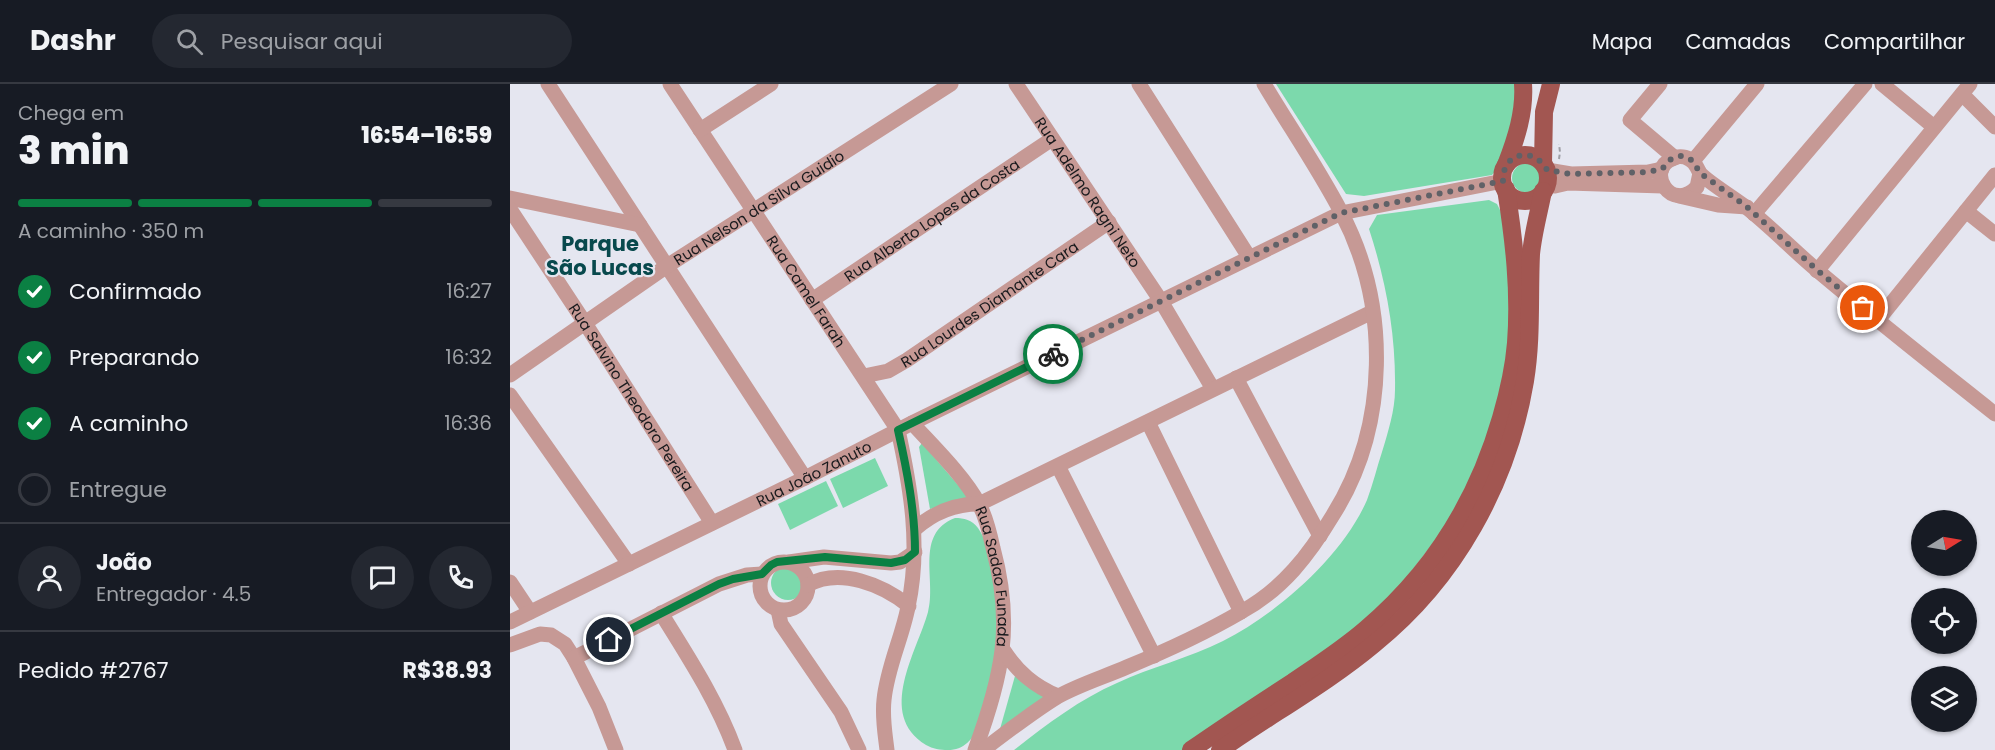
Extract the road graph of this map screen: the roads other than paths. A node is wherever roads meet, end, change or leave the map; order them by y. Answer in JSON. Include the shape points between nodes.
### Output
{"nodes":[{"id":1,"x":548,"y":84,"type":"edge"},
{"id":2,"x":670,"y":84,"type":"edge"},
{"id":3,"x":771,"y":84,"type":"edge"},
{"id":4,"x":951,"y":84,"type":"edge"},
{"id":5,"x":1016,"y":84,"type":"edge"},
{"id":6,"x":1139,"y":84,"type":"edge"},
{"id":7,"x":1264,"y":84,"type":"edge"},
{"id":8,"x":1523,"y":84,"type":"edge"},
{"id":9,"x":1551,"y":84,"type":"edge"},
{"id":10,"x":1660,"y":84,"type":"edge"},
{"id":11,"x":1757,"y":84,"type":"edge"},
{"id":12,"x":1865,"y":84,"type":"edge"},
{"id":13,"x":1882,"y":84,"type":"edge"},
{"id":14,"x":1966,"y":89,"type":"edge"},
{"id":15,"x":1934,"y":127,"type":"junction"},
{"id":16,"x":1995,"y":127,"type":"edge"},
{"id":17,"x":700,"y":130,"type":"junction"},
{"id":18,"x":1052,"y":139,"type":"junction"},
{"id":19,"x":1675,"y":158,"type":"junction"},
{"id":20,"x":1697,"y":167,"type":"junction"},
{"id":21,"x":1662,"y":169,"type":"junction"},
{"id":22,"x":1995,"y":175,"type":"edge"},
{"id":23,"x":1545,"y":177,"type":"junction"},
{"id":24,"x":1505,"y":179,"type":"junction"},
{"id":25,"x":1663,"y":186,"type":"junction"},
{"id":26,"x":1679,"y":196,"type":"junction"},
{"id":27,"x":510,"y":198,"type":"edge"},
{"id":28,"x":510,"y":209,"type":"edge"},
{"id":29,"x":754,"y":211,"type":"junction"},
{"id":30,"x":1751,"y":211,"type":"junction"},
{"id":31,"x":1966,"y":211,"type":"junction"},
{"id":32,"x":1341,"y":213,"type":"junction"},
{"id":33,"x":1109,"y":222,"type":"junction"},
{"id":34,"x":640,"y":225,"type":"junction"},
{"id":35,"x":1995,"y":234,"type":"edge"},
{"id":36,"x":1250,"y":257,"type":"junction"},
{"id":37,"x":667,"y":266,"type":"junction"},
{"id":38,"x":1817,"y":270,"type":"junction"},
{"id":39,"x":812,"y":300,"type":"junction"},
{"id":40,"x":1161,"y":301,"type":"junction"},
{"id":41,"x":1372,"y":312,"type":"junction"},
{"id":42,"x":1878,"y":320,"type":"junction"},
{"id":43,"x":585,"y":322,"type":"junction"},
{"id":44,"x":510,"y":375,"type":"edge"},
{"id":45,"x":864,"y":376,"type":"junction"},
{"id":46,"x":1236,"y":378,"type":"junction"},
{"id":47,"x":1213,"y":390,"type":"junction"},
{"id":48,"x":510,"y":395,"type":"edge"},
{"id":49,"x":1995,"y":414,"type":"edge"},
{"id":50,"x":1148,"y":422,"type":"junction"},
{"id":51,"x":912,"y":423,"type":"junction"},
{"id":52,"x":898,"y":430,"type":"junction"},
{"id":53,"x":1058,"y":466,"type":"junction"},
{"id":54,"x":806,"y":478,"type":"junction"},
{"id":55,"x":979,"y":504,"type":"junction"},
{"id":56,"x":712,"y":524,"type":"junction"},
{"id":57,"x":915,"y":529,"type":"junction"},
{"id":58,"x":1320,"y":536,"type":"junction"},
{"id":59,"x":915,"y":552,"type":"junction"},
{"id":60,"x":860,"y":559,"type":"junction"},
{"id":61,"x":789,"y":562,"type":"junction"},
{"id":62,"x":628,"y":564,"type":"junction"},
{"id":63,"x":762,"y":574,"type":"junction"},
{"id":64,"x":856,"y":580,"type":"junction"},
{"id":65,"x":510,"y":582,"type":"edge"},
{"id":66,"x":808,"y":585,"type":"junction"},
{"id":67,"x":909,"y":606,"type":"junction"},
{"id":68,"x":778,"y":610,"type":"junction"},
{"id":69,"x":530,"y":612,"type":"junction"},
{"id":70,"x":1241,"y":612,"type":"junction"},
{"id":71,"x":661,"y":613,"type":"junction"},
{"id":72,"x":510,"y":622,"type":"edge"},
{"id":73,"x":510,"y":645,"type":"edge"},
{"id":74,"x":1004,"y":651,"type":"junction"},
{"id":75,"x":1154,"y":656,"type":"junction"},
{"id":76,"x":574,"y":658,"type":"junction"},
{"id":77,"x":1058,"y":696,"type":"junction"},
{"id":78,"x":891,"y":747,"type":"edge"},
{"id":79,"x":616,"y":750,"type":"edge"},
{"id":80,"x":735,"y":750,"type":"edge"},
{"id":81,"x":859,"y":750,"type":"edge"},
{"id":82,"x":975,"y":750,"type":"edge"},
{"id":83,"x":983,"y":750,"type":"edge"},
{"id":84,"x":1191,"y":750,"type":"edge"},
{"id":85,"x":1220,"y":750,"type":"edge"}],
"edges":[{"from":1,"to":34,"type":"street"},
{"from":2,"to":17,"type":"street","name":"Rua Camel Farah"},
{"from":3,"to":17,"type":"street"},
{"from":4,"to":29,"type":"street","name":"Rua Nelson da Silva Guidio"},
{"from":5,"to":18,"type":"street","name":"Rua Adelmo Ragni Neto"},
{"from":6,"to":36,"type":"street"},
{"from":7,"to":32,"type":"street"},
{"from":8,"to":24,"type":"main road","via":[[1521,114]]},
{"from":9,"to":23,"type":"main road","via":[[1544,112]]},
{"from":10,"to":19,"type":"street","via":[[1630,120]]},
{"from":11,"to":20,"type":"street"},
{"from":12,"to":30,"type":"street"},
{"from":13,"to":15,"type":"street"},
{"from":14,"to":15,"type":"street"},
{"from":14,"to":16,"type":"street"},
{"from":15,"to":38,"type":"street"},
{"from":17,"to":29,"type":"street","name":"Rua Camel Farah"},
{"from":18,"to":33,"type":"street","name":"Rua Adelmo Ragni Neto"},
{"from":18,"to":39,"type":"street","name":"Rua Alberto Lopes da Costa"},
{"from":19,"to":20,"type":"street","via":[[1688,158]]},
{"from":19,"to":21,"type":"street"},
{"from":20,"to":26,"type":"street","via":[[1697,188]]},
{"from":20,"to":30,"type":"street"},
{"from":21,"to":23,"type":"street"},
{"from":21,"to":25,"type":"street"},
{"from":22,"to":31,"type":"street"},
{"from":23,"to":24,"type":"main road","via":[[1531,200],[1511,195]]},
{"from":23,"to":24,"type":"main road","via":[[1531,155],[1524,155],[1511,160]]},
{"from":23,"to":25,"type":"street","via":[[1555,186]]},
{"from":23,"to":85,"type":"main road","via":[[1531,252],[1530,342],[1520,410],[1501,471],[1475,524],[1445,569],[1398,623],[1349,664]]},
{"from":24,"to":32,"type":"street","name":"Rua João Zanuto"},
{"from":24,"to":84,"type":"main road","via":[[1516,256],[1516,343],[1495,436],[1461,515],[1420,574],[1365,631]]},
{"from":25,"to":26,"type":"street"},
{"from":26,"to":30,"type":"street"},
{"from":27,"to":34,"type":"street"},
{"from":28,"to":43,"type":"street","name":"Rua Salvino Theodoro Pereira"},
{"from":29,"to":37,"type":"street","name":"Rua Nelson da Silva Guidio"},
{"from":29,"to":39,"type":"street","name":"Rua Camel Farah"},
{"from":30,"to":38,"type":"street"},
{"from":31,"to":35,"type":"street"},
{"from":31,"to":42,"type":"street"},
{"from":32,"to":36,"type":"street","name":"Rua João Zanuto"},
{"from":32,"to":41,"type":"street","via":[[1366,278]]},
{"from":33,"to":40,"type":"street","name":"Rua Adelmo Ragni Neto"},
{"from":33,"to":45,"type":"street","name":"Rua Lourdes Diamante Cara","via":[[907,360],[888,371]]},
{"from":34,"to":37,"type":"street"},
{"from":36,"to":40,"type":"street","name":"Rua João Zanuto"},
{"from":37,"to":43,"type":"street","name":"Rua Nelson da Silva Guidio"},
{"from":37,"to":54,"type":"street"},
{"from":38,"to":42,"type":"street"},
{"from":39,"to":45,"type":"street","name":"Rua Camel Farah"},
{"from":40,"to":47,"type":"street","name":"Rua Adelmo Ragni Neto"},
{"from":40,"to":51,"type":"street","name":"Rua João Zanuto"},
{"from":41,"to":46,"type":"street"},
{"from":41,"to":58,"type":"street","via":[[1377,359],[1372,418],[1364,453],[1345,496]]},
{"from":42,"to":49,"type":"street"},
{"from":43,"to":44,"type":"street","name":"Rua Nelson da Silva Guidio"},
{"from":43,"to":56,"type":"street","name":"Rua Salvino Theodoro Pereira"},
{"from":45,"to":52,"type":"street","name":"Rua Camel Farah"},
{"from":46,"to":47,"type":"street"},
{"from":46,"to":58,"type":"street"},
{"from":47,"to":50,"type":"street"},
{"from":48,"to":62,"type":"street"},
{"from":50,"to":53,"type":"street"},
{"from":50,"to":70,"type":"street"},
{"from":51,"to":52,"type":"street","name":"Rua João Zanuto"},
{"from":51,"to":55,"type":"street","name":"Rua Sadao Funada"},
{"from":52,"to":54,"type":"street","name":"Rua João Zanuto"},
{"from":52,"to":57,"type":"street"},
{"from":53,"to":55,"type":"street"},
{"from":53,"to":75,"type":"street"},
{"from":54,"to":56,"type":"street","name":"Rua João Zanuto"},
{"from":55,"to":57,"type":"street","via":[[944,509]]},
{"from":55,"to":74,"type":"street","name":"Rua Sadao Funada","via":[[1000,574],[1005,612]]},
{"from":56,"to":62,"type":"street","name":"Rua João Zanuto"},
{"from":57,"to":59,"type":"street"},
{"from":58,"to":70,"type":"street","via":[[1286,579]]},
{"from":59,"to":60,"type":"street","via":[[900,562]]},
{"from":59,"to":67,"type":"street"},
{"from":60,"to":61,"type":"street","via":[[825,557]]},
{"from":60,"to":64,"type":"street"},
{"from":61,"to":63,"type":"street","via":[[771,565]]},
{"from":61,"to":66,"type":"street","via":[[801,568]]},
{"from":62,"to":69,"type":"street","name":"Rua João Zanuto"},
{"from":63,"to":68,"type":"street","via":[[759,586],[763,599]]},
{"from":63,"to":71,"type":"street","via":[[719,584]]},
{"from":64,"to":66,"type":"street","via":[[829,578]]},
{"from":64,"to":67,"type":"street","via":[[884,589]]},
{"from":65,"to":69,"type":"street"},
{"from":66,"to":68,"type":"street","via":[[806,597],[797,607]]},
{"from":67,"to":78,"type":"street","via":[[884,700],[883,721]]},
{"from":68,"to":81,"type":"street","via":[[781,624],[841,712]]},
{"from":69,"to":72,"type":"street","name":"Rua João Zanuto"},
{"from":70,"to":75,"type":"street"},
{"from":71,"to":76,"type":"street"},
{"from":71,"to":80,"type":"street","via":[[706,686]]},
{"from":73,"to":76,"type":"street","via":[[535,635],[551,635],[565,644]]},
{"from":74,"to":77,"type":"street","via":[[1021,674]]},
{"from":74,"to":82,"type":"street","name":"Rua Sadao Funada","via":[[992,706]]},
{"from":75,"to":77,"type":"street"},
{"from":76,"to":79,"type":"street"},
{"from":77,"to":83,"type":"street"}]}
